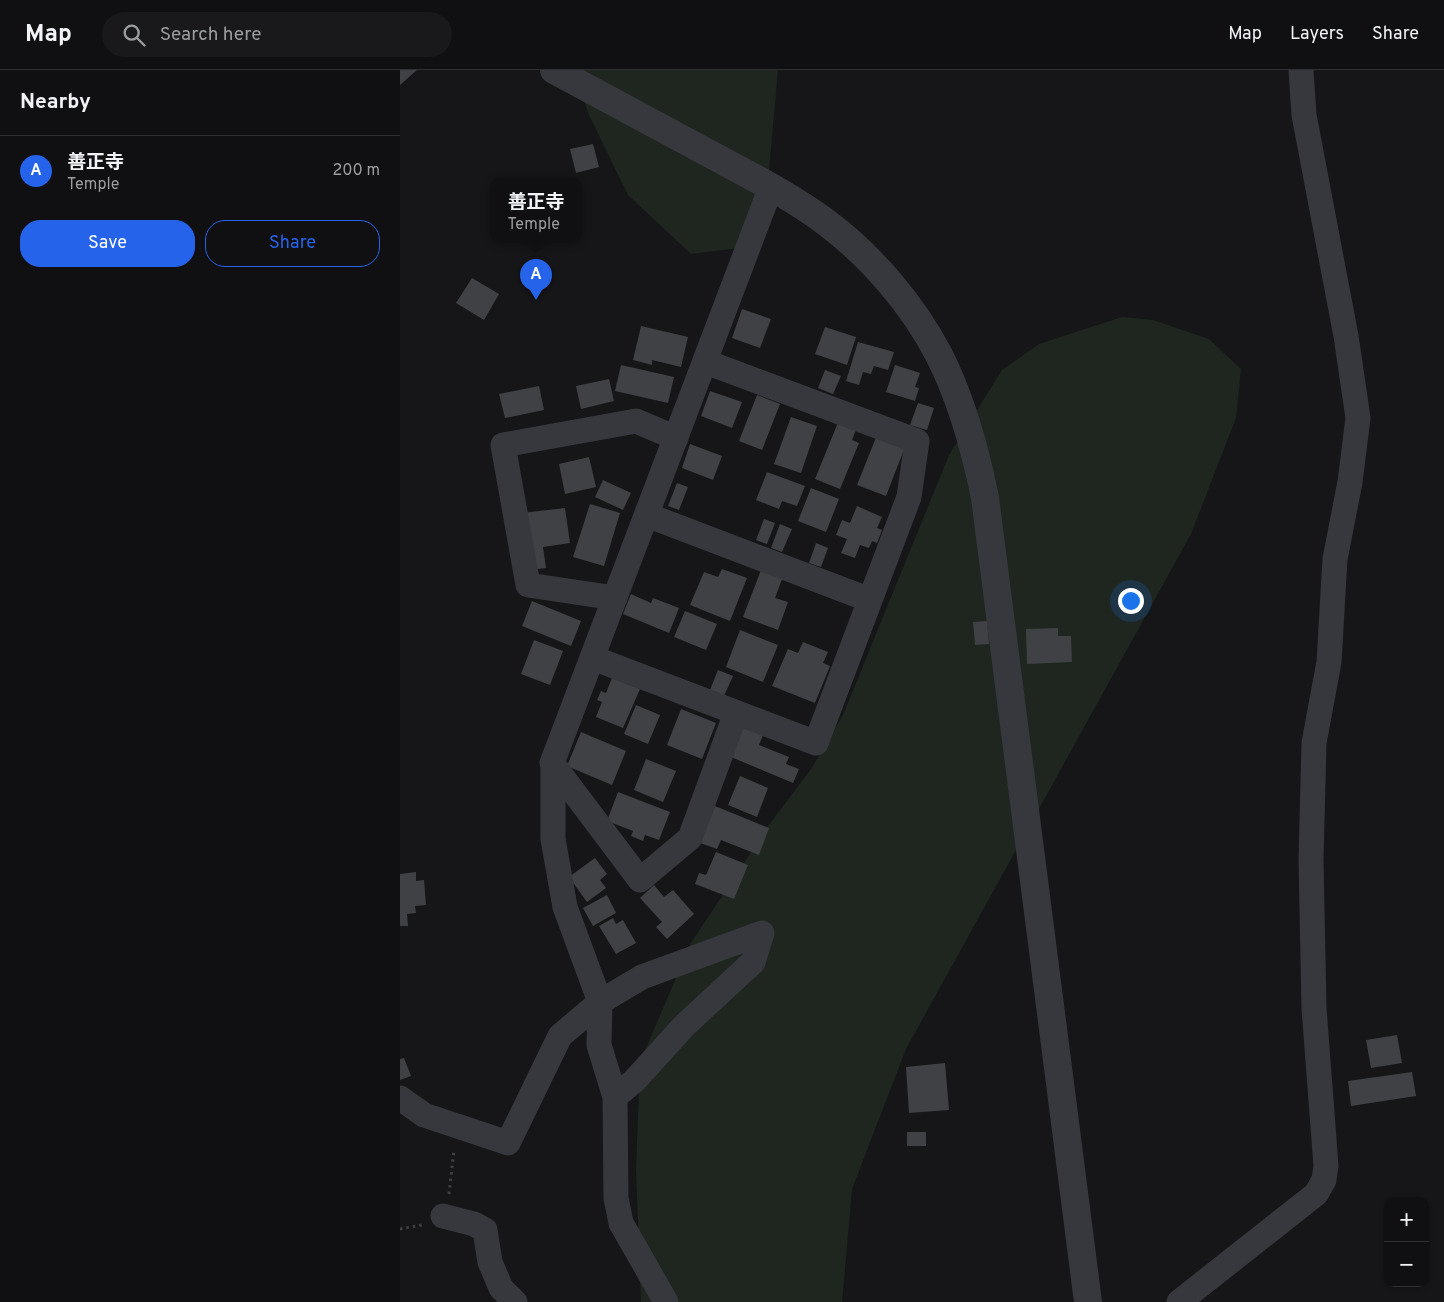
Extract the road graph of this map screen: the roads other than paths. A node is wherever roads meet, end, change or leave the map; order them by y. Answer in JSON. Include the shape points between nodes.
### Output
{"nodes":[{"id":1,"x":554,"y":70,"type":"edge"},
{"id":2,"x":1301,"y":70,"type":"edge"},
{"id":3,"x":771,"y":187,"type":"junction"},
{"id":4,"x":706,"y":362,"type":"junction"},
{"id":5,"x":676,"y":438,"type":"junction"},
{"id":6,"x":647,"y":515,"type":"junction"},
{"id":7,"x":615,"y":598,"type":"junction"},
{"id":8,"x":870,"y":600,"type":"junction"},
{"id":9,"x":593,"y":658,"type":"junction"},
{"id":10,"x":736,"y":713,"type":"junction"},
{"id":11,"x":553,"y":766,"type":"junction"},
{"id":12,"x":600,"y":1002,"type":"junction"},
{"id":13,"x":615,"y":1097,"type":"junction"},
{"id":14,"x":400,"y":1098,"type":"edge"},
{"id":15,"x":442,"y":1216,"type":"road end"},
{"id":16,"x":515,"y":1302,"type":"edge"},
{"id":17,"x":666,"y":1302,"type":"edge"},
{"id":18,"x":1088,"y":1302,"type":"edge"},
{"id":19,"x":1179,"y":1302,"type":"edge"}],
"edges":[{"from":1,"to":3,"type":"street"},
{"from":2,"to":19,"type":"street","via":[[1304,116],[1346,336],[1358,418],[1335,559],[1328,662],[1314,744],[1311,860],[1314,1008],[1326,1166],[1324,1180],[1316,1194]]},
{"from":3,"to":4,"type":"street"},
{"from":3,"to":18,"type":"street","via":[[828,224],[875,267],[910,308],[938,353],[957,394],[975,447],[985,498]]},
{"from":4,"to":5,"type":"street"},
{"from":4,"to":8,"type":"street","via":[[917,441],[909,497]]},
{"from":5,"to":6,"type":"street"},
{"from":5,"to":7,"type":"street","via":[[636,421],[503,445],[528,585]]},
{"from":6,"to":7,"type":"street"},
{"from":6,"to":8,"type":"street"},
{"from":7,"to":9,"type":"street"},
{"from":8,"to":10,"type":"street","via":[[816,744]]},
{"from":9,"to":10,"type":"street"},
{"from":9,"to":11,"type":"street"},
{"from":10,"to":11,"type":"street","via":[[690,838],[640,880]]},
{"from":11,"to":12,"type":"street","via":[[552,839],[565,907]]},
{"from":12,"to":13,"type":"street","via":[[599,1045]]},
{"from":12,"to":13,"type":"street","via":[[642,977],[762,933],[753,962],[684,1026]]},
{"from":12,"to":14,"type":"street","via":[[560,1036],[508,1143],[424,1115]]},
{"from":13,"to":17,"type":"street","via":[[616,1198],[621,1223]]},
{"from":15,"to":16,"type":"street","via":[[485,1230],[490,1262],[502,1288]]}]}
